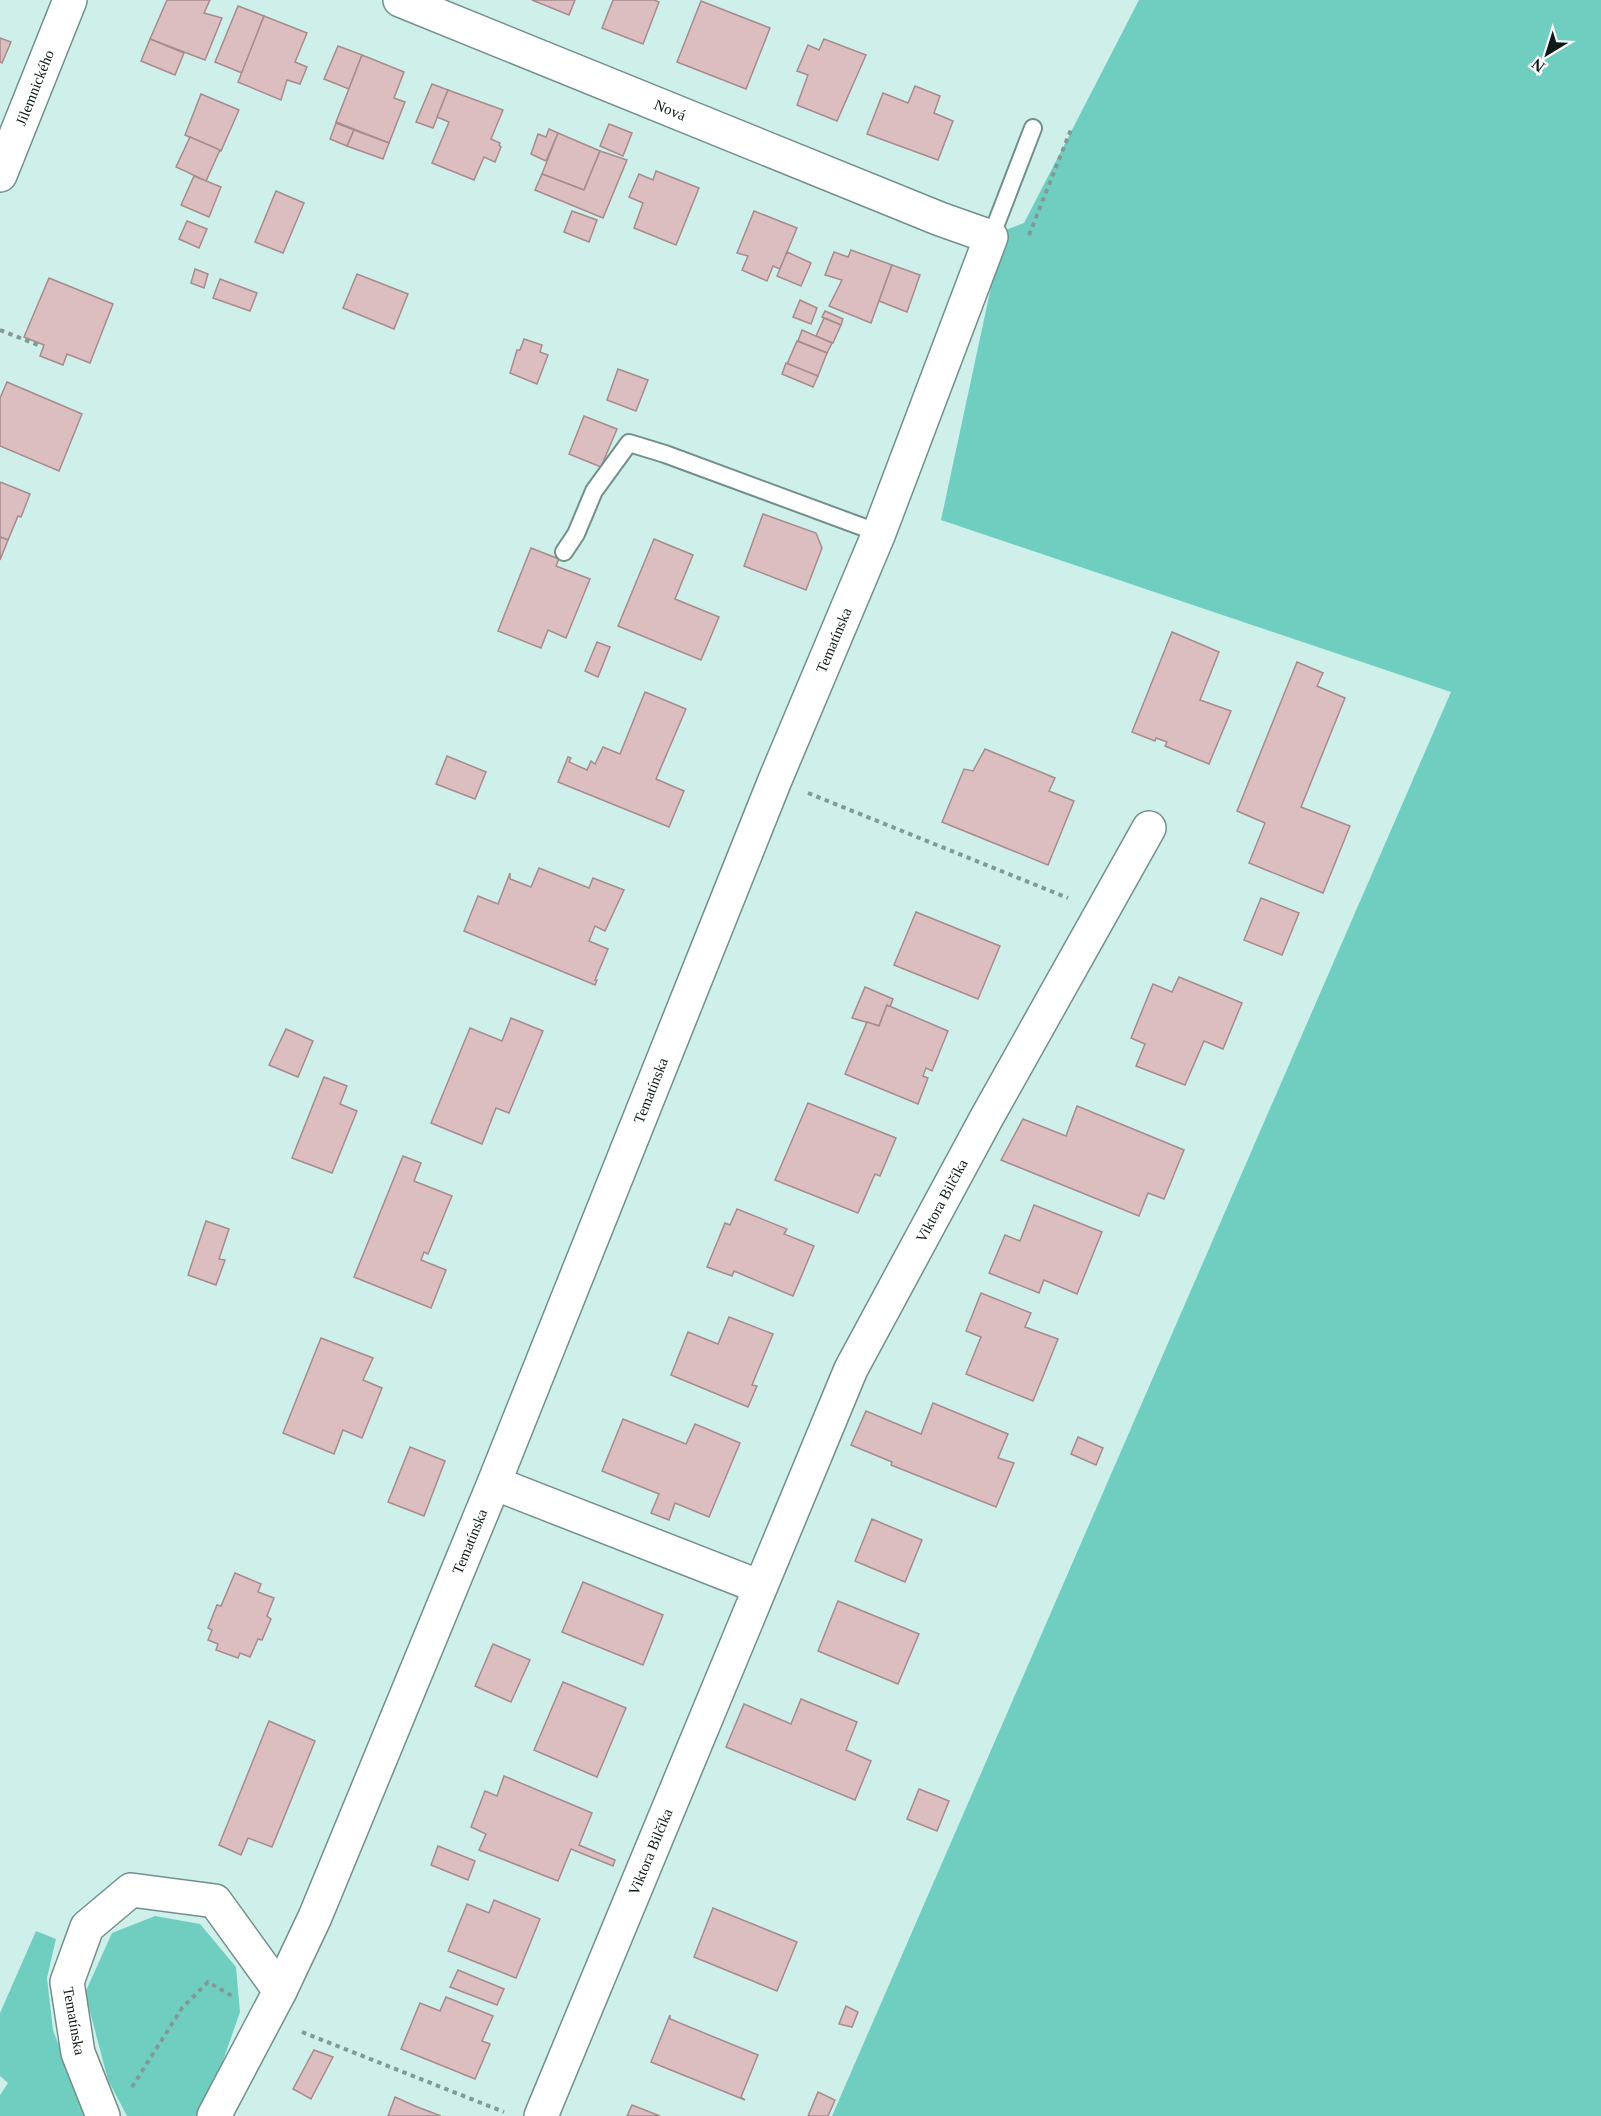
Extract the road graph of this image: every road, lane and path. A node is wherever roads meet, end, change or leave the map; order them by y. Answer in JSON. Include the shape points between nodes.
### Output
{"nodes":[{"id":1,"x":70,"y":0,"type":"edge"},
{"id":2,"x":400,"y":0,"type":"edge"},
{"id":3,"x":1033,"y":128,"type":"dead end"},
{"id":4,"x":0,"y":175,"type":"edge"},
{"id":5,"x":991,"y":237,"type":"junction"},
{"id":6,"x":0,"y":330,"type":"edge"},
{"id":7,"x":38,"y":345,"type":"dead end"},
{"id":8,"x":879,"y":533,"type":"junction"},
{"id":9,"x":564,"y":552,"type":"dead end"},
{"id":10,"x":801,"y":790,"type":"dead end"},
{"id":11,"x":1149,"y":828,"type":"dead end"},
{"id":12,"x":1102,"y":912,"type":"junction"},
{"id":13,"x":494,"y":1483,"type":"junction"},
{"id":14,"x":760,"y":1587,"type":"junction"},
{"id":15,"x":280,"y":1991,"type":"junction"},
{"id":16,"x":237,"y":1999,"type":"dead end"},
{"id":17,"x":297,"y":2029,"type":"dead end"},
{"id":18,"x":115,"y":2106,"type":"edge"},
{"id":19,"x":214,"y":2116,"type":"edge"},
{"id":20,"x":515,"y":2116,"type":"edge"},
{"id":21,"x":541,"y":2116,"type":"edge"}],
"edges":[{"from":1,"to":4,"type":"street","name":"Jilemnického"},
{"from":2,"to":5,"type":"street","name":"Nová"},
{"from":3,"to":5,"type":"lane"},
{"from":5,"to":8,"type":"street","name":"Tematínska"},
{"from":6,"to":7,"type":"path"},
{"from":8,"to":9,"type":"lane","via":[[629,443],[594,491]]},
{"from":8,"to":13,"type":"street","name":"Tematínska","via":[[775,780]]},
{"from":10,"to":12,"type":"path"},
{"from":11,"to":12,"type":"street","name":"Viktora Bilčíka"},
{"from":12,"to":14,"type":"street","name":"Viktora Bilčíka","via":[[850,1370]]},
{"from":13,"to":14,"type":"street"},
{"from":13,"to":15,"type":"street","name":"Tematínska","via":[[315,1917]]},
{"from":14,"to":21,"type":"street","name":"Viktora Bilčíka"},
{"from":15,"to":18,"type":"street","name":"Tematínska","via":[[215,1901],[131,1890],[87,1928],[67,1982],[78,2053]]},
{"from":15,"to":19,"type":"street","name":"Tematínska"},
{"from":16,"to":18,"type":"path","via":[[208,1982],[182,2008]]},
{"from":17,"to":20,"type":"path"}]}
